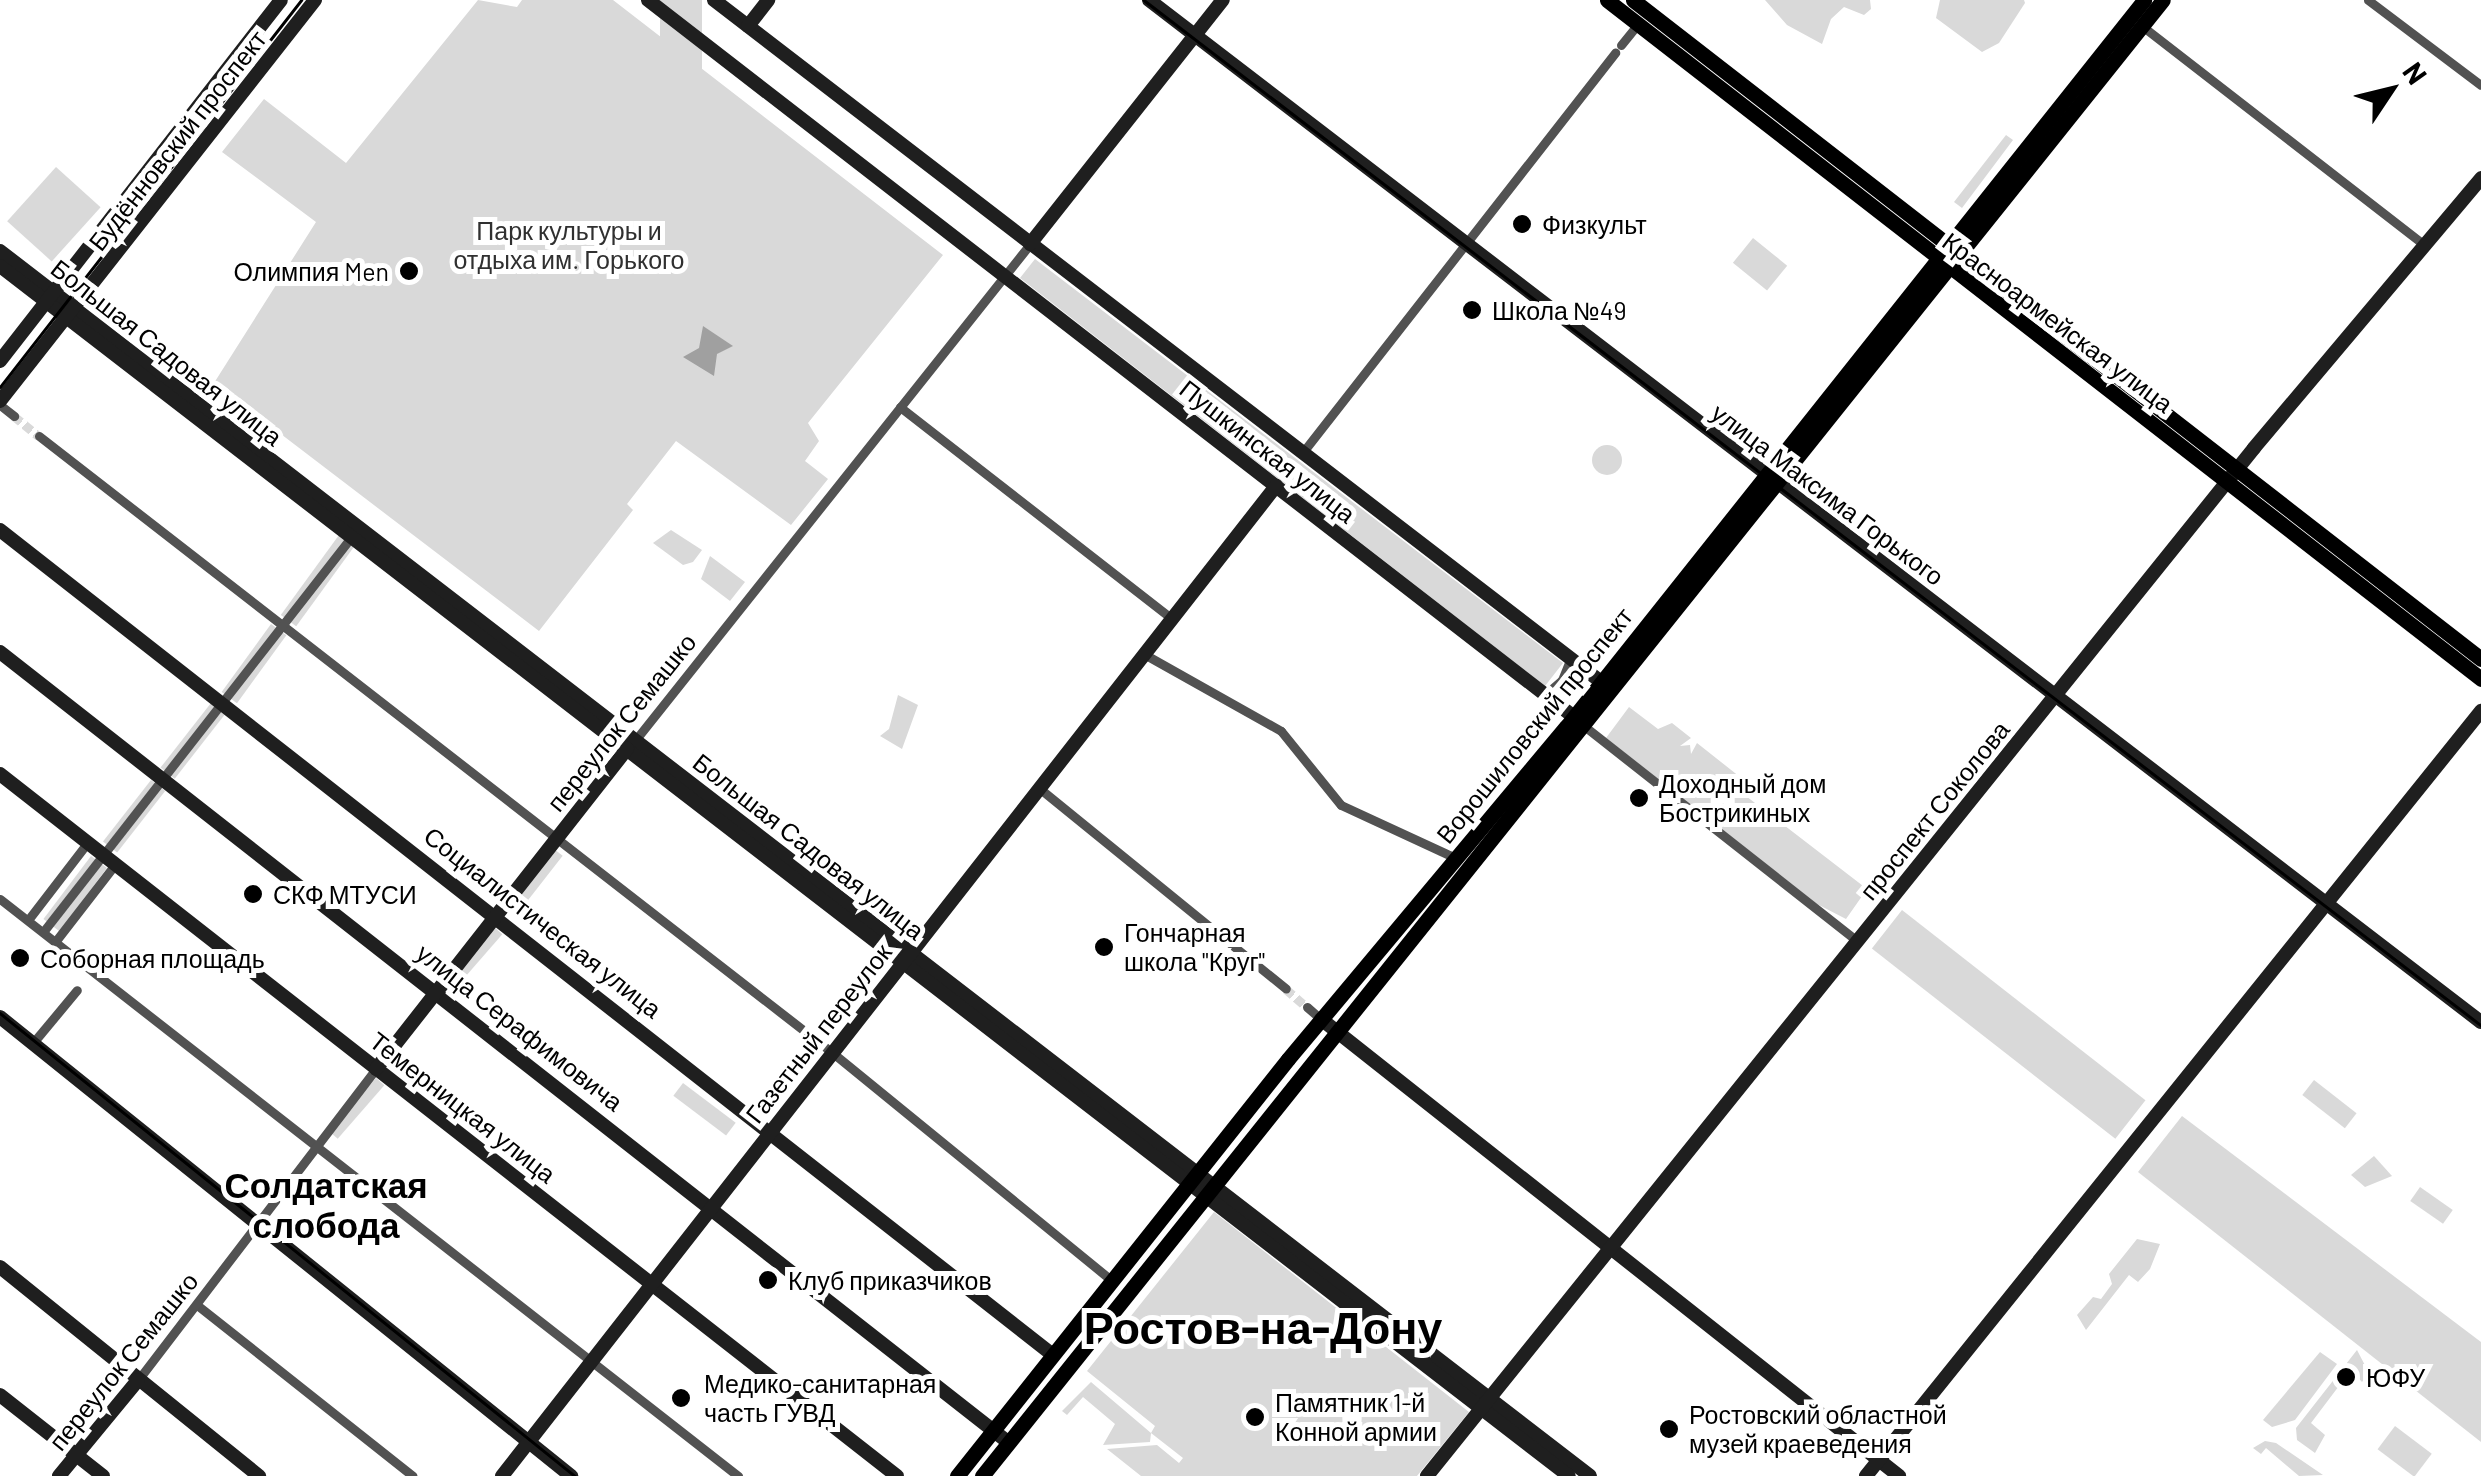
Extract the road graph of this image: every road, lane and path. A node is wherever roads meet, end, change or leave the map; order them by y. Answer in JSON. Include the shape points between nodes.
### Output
{"nodes":[{"id":1,"x":282,"y":0,"type":"edge"},
{"id":2,"x":315,"y":0,"type":"edge"},
{"id":3,"x":648,"y":0,"type":"edge"},
{"id":4,"x":714,"y":0,"type":"edge"},
{"id":5,"x":768,"y":0,"type":"edge"},
{"id":6,"x":1149,"y":0,"type":"edge"},
{"id":7,"x":1223,"y":0,"type":"edge"},
{"id":8,"x":1607,"y":0,"type":"edge"},
{"id":9,"x":1633,"y":0,"type":"edge"},
{"id":10,"x":2122,"y":0,"type":"edge"},
{"id":11,"x":2164,"y":0,"type":"edge"},
{"id":12,"x":2368,"y":0,"type":"edge"},
{"id":13,"x":1647,"y":12,"type":"edge"},
{"id":14,"x":2141,"y":12,"type":"edge"},
{"id":15,"x":748,"y":26,"type":"junction"},
{"id":16,"x":1195,"y":36,"type":"junction"},
{"id":17,"x":2481,"y":85,"type":"edge"},
{"id":18,"x":2481,"y":178,"type":"edge"},
{"id":19,"x":1030,"y":244,"type":"junction"},
{"id":20,"x":1466,"y":244,"type":"junction"},
{"id":21,"x":2426,"y":246,"type":"junction"},
{"id":22,"x":0,"y":251,"type":"edge"},
{"id":23,"x":1942,"y":255,"type":"junction"},
{"id":24,"x":0,"y":266,"type":"edge"},
{"id":25,"x":1956,"y":266,"type":"junction"},
{"id":26,"x":1004,"y":276,"type":"junction"},
{"id":27,"x":51,"y":298,"type":"junction"},
{"id":28,"x":70,"y":314,"type":"junction"},
{"id":29,"x":0,"y":360,"type":"edge"},
{"id":30,"x":0,"y":403,"type":"edge"},
{"id":31,"x":900,"y":407,"type":"junction"},
{"id":32,"x":14,"y":416,"type":"tunnel mouth"},
{"id":33,"x":39,"y":436,"type":"tunnel mouth"},
{"id":34,"x":1303,"y":452,"type":"junction"},
{"id":35,"x":1765,"y":475,"type":"junction"},
{"id":36,"x":2231,"y":477,"type":"junction"},
{"id":37,"x":1276,"y":486,"type":"junction"},
{"id":38,"x":1780,"y":486,"type":"junction"},
{"id":39,"x":0,"y":530,"type":"edge"},
{"id":40,"x":352,"y":536,"type":"junction"},
{"id":41,"x":1172,"y":619,"type":"junction"},
{"id":42,"x":284,"y":624,"type":"junction"},
{"id":43,"x":0,"y":652,"type":"edge"},
{"id":44,"x":1144,"y":654,"type":"junction"},
{"id":45,"x":1571,"y":658,"type":"junction"},
{"id":46,"x":2481,"y":659,"type":"edge"},
{"id":47,"x":2481,"y":679,"type":"edge"},
{"id":48,"x":1608,"y":687,"type":"junction"},
{"id":49,"x":1546,"y":694,"type":"junction"},
{"id":50,"x":2056,"y":694,"type":"junction"},
{"id":51,"x":224,"y":702,"type":"junction"},
{"id":52,"x":2481,"y":711,"type":"edge"},
{"id":53,"x":1579,"y":722,"type":"junction"},
{"id":54,"x":631,"y":745,"type":"junction"},
{"id":55,"x":0,"y":774,"type":"edge"},
{"id":56,"x":163,"y":779,"type":"junction"},
{"id":57,"x":1038,"y":788,"type":"junction"},
{"id":58,"x":554,"y":839,"type":"junction"},
{"id":59,"x":88,"y":842,"type":"junction"},
{"id":60,"x":110,"y":859,"type":"junction"},
{"id":61,"x":1458,"y":859,"type":"junction"},
{"id":62,"x":0,"y":899,"type":"edge"},
{"id":63,"x":2330,"y":903,"type":"junction"},
{"id":64,"x":496,"y":913,"type":"junction"},
{"id":65,"x":28,"y":920,"type":"junction"},
{"id":66,"x":43,"y":932,"type":"junction"},
{"id":67,"x":1857,"y":941,"type":"junction"},
{"id":68,"x":55,"y":942,"type":"junction"},
{"id":69,"x":906,"y":956,"type":"junction"},
{"id":70,"x":1286,"y":989,"type":"tunnel mouth"},
{"id":71,"x":77,"y":990,"type":"dead end"},
{"id":72,"x":436,"y":991,"type":"junction"},
{"id":73,"x":1307,"y":1007,"type":"tunnel mouth"},
{"id":74,"x":0,"y":1017,"type":"edge"},
{"id":75,"x":2481,"y":1022,"type":"edge"},
{"id":76,"x":1328,"y":1023,"type":"junction"},
{"id":77,"x":32,"y":1044,"type":"junction"},
{"id":78,"x":834,"y":1054,"type":"junction"},
{"id":79,"x":376,"y":1069,"type":"junction"},
{"id":80,"x":771,"y":1131,"type":"junction"},
{"id":81,"x":319,"y":1148,"type":"junction"},
{"id":82,"x":1194,"y":1178,"type":"junction"},
{"id":83,"x":1209,"y":1189,"type":"junction"},
{"id":84,"x":711,"y":1206,"type":"junction"},
{"id":85,"x":258,"y":1229,"type":"junction"},
{"id":86,"x":1610,"y":1247,"type":"junction"},
{"id":87,"x":0,"y":1267,"type":"edge"},
{"id":88,"x":650,"y":1281,"type":"junction"},
{"id":89,"x":1112,"y":1281,"type":"junction"},
{"id":90,"x":198,"y":1305,"type":"junction"},
{"id":91,"x":1053,"y":1355,"type":"junction"},
{"id":92,"x":590,"y":1360,"type":"junction"},
{"id":93,"x":138,"y":1380,"type":"junction"},
{"id":94,"x":0,"y":1396,"type":"edge"},
{"id":95,"x":1485,"y":1402,"type":"junction"},
{"id":96,"x":993,"y":1430,"type":"junction"},
{"id":97,"x":530,"y":1439,"type":"junction"},
{"id":98,"x":1008,"y":1442,"type":"junction"},
{"id":99,"x":76,"y":1455,"type":"junction"},
{"id":100,"x":1879,"y":1460,"type":"junction"},
{"id":101,"x":59,"y":1476,"type":"edge"},
{"id":102,"x":103,"y":1476,"type":"edge"},
{"id":103,"x":258,"y":1476,"type":"edge"},
{"id":104,"x":413,"y":1476,"type":"edge"},
{"id":105,"x":502,"y":1476,"type":"edge"},
{"id":106,"x":572,"y":1476,"type":"edge"},
{"id":107,"x":738,"y":1476,"type":"edge"},
{"id":108,"x":897,"y":1476,"type":"edge"},
{"id":109,"x":957,"y":1476,"type":"edge"},
{"id":110,"x":982,"y":1476,"type":"edge"},
{"id":111,"x":1426,"y":1476,"type":"edge"},
{"id":112,"x":1569,"y":1476,"type":"edge"},
{"id":113,"x":1590,"y":1476,"type":"edge"},
{"id":114,"x":1866,"y":1476,"type":"edge"},
{"id":115,"x":1899,"y":1476,"type":"edge"}],
"edges":[{"from":1,"to":27,"type":"street","name":"Будённовский проспект"},
{"from":2,"to":28,"type":"street","name":"Будённовский проспект"},
{"from":3,"to":26,"type":"street","name":"Пушкинская улица"},
{"from":4,"to":15,"type":"street","name":"Пушкинская улица"},
{"from":5,"to":15,"type":"street"},
{"from":6,"to":16,"type":"street","name":"улица Максима Горького"},
{"from":7,"to":16,"type":"street","name":"переулок Семашко"},
{"from":8,"to":13,"type":"main road","name":"Красноармейская улица"},
{"from":9,"to":13,"type":"main road","name":"Красноармейская улица"},
{"from":10,"to":14,"type":"street"},
{"from":11,"to":14,"type":"main road","name":"Ворошиловский проспект"},
{"from":12,"to":17,"type":"street"},
{"from":13,"to":20,"type":"street"},
{"from":13,"to":23,"type":"main road","name":"Красноармейская улица"},
{"from":14,"to":21,"type":"street"},
{"from":14,"to":23,"type":"main road","name":"Ворошиловский проспект"},
{"from":14,"to":25,"type":"main road","name":"Ворошиловский проспект"},
{"from":15,"to":19,"type":"street","name":"Пушкинская улица"},
{"from":16,"to":19,"type":"street","name":"переулок Семашко"},
{"from":16,"to":20,"type":"street","name":"улица Максима Горького"},
{"from":18,"to":21,"type":"street","name":"проспект Соколова"},
{"from":19,"to":26,"type":"street","name":"переулок Семашко"},
{"from":19,"to":34,"type":"street","name":"Пушкинская улица"},
{"from":20,"to":34,"type":"street"},
{"from":20,"to":35,"type":"street","name":"улица Максима Горького"},
{"from":21,"to":36,"type":"street","name":"проспект Соколова"},
{"from":22,"to":27,"type":"street","name":"Большая Садовая улица"},
{"from":23,"to":25,"type":"main road","name":"Красноармейская улица"},
{"from":23,"to":35,"type":"main road","name":"Ворошиловский проспект"},
{"from":24,"to":27,"type":"street","name":"Большая Садовая улица"},
{"from":25,"to":36,"type":"main road","name":"Красноармейская улица"},
{"from":25,"to":38,"type":"main road","name":"Ворошиловский проспект"},
{"from":26,"to":31,"type":"street","name":"переулок Семашко"},
{"from":26,"to":37,"type":"street","name":"Пушкинская улица"},
{"from":27,"to":28,"type":"street","name":"Большая Садовая улица"},
{"from":27,"to":29,"type":"street","name":"Будённовский проспект"},
{"from":28,"to":30,"type":"street","name":"Будённовский проспект"},
{"from":28,"to":40,"type":"street","name":"Большая Садовая улица"},
{"from":28,"to":54,"type":"street","name":"Большая Садовая улица"},
{"from":30,"to":32,"type":"street"},
{"from":31,"to":41,"type":"street"},
{"from":31,"to":54,"type":"street","name":"переулок Семашко"},
{"from":33,"to":42,"type":"street"},
{"from":34,"to":45,"type":"street","name":"Пушкинская улица"},
{"from":35,"to":38,"type":"street","name":"улица Максима Горького"},
{"from":35,"to":48,"type":"main road","name":"Ворошиловский проспект"},
{"from":36,"to":46,"type":"main road","name":"Красноармейская улица"},
{"from":36,"to":47,"type":"main road","name":"Красноармейская улица"},
{"from":36,"to":50,"type":"street","name":"проспект Соколова"},
{"from":37,"to":41,"type":"street","name":"Газетный переулок"},
{"from":37,"to":49,"type":"street","name":"Пушкинская улица"},
{"from":38,"to":48,"type":"main road","name":"Ворошиловский проспект"},
{"from":38,"to":50,"type":"street","name":"улица Максима Горького"},
{"from":39,"to":51,"type":"street","name":"Социалистическая улица"},
{"from":40,"to":42,"type":"street"},
{"from":40,"to":54,"type":"street","name":"Большая Садовая улица"},
{"from":41,"to":44,"type":"street","name":"Газетный переулок"},
{"from":42,"to":51,"type":"street"},
{"from":42,"to":58,"type":"street"},
{"from":43,"to":56,"type":"street","name":"улица Серафимовича"},
{"from":44,"to":57,"type":"street","name":"Газетный переулок"},
{"from":44,"to":61,"type":"street","via":[[1281,731],[1341,805]]},
{"from":45,"to":48,"type":"street","name":"Пушкинская улица"},
{"from":45,"to":49,"type":"street","via":[[1562,680]]},
{"from":48,"to":53,"type":"main road","name":"Ворошиловский проспект"},
{"from":49,"to":53,"type":"street","name":"Пушкинская улица"},
{"from":50,"to":63,"type":"street","name":"улица Максима Горького"},
{"from":50,"to":67,"type":"street","name":"проспект Соколова"},
{"from":51,"to":56,"type":"street"},
{"from":51,"to":64,"type":"street","name":"Социалистическая улица"},
{"from":52,"to":63,"type":"street"},
{"from":53,"to":61,"type":"main road","name":"Ворошиловский проспект"},
{"from":53,"to":67,"type":"street","name":"Пушкинская улица"},
{"from":53,"to":76,"type":"main road","name":"Ворошиловский проспект"},
{"from":54,"to":58,"type":"street","name":"переулок Семашко"},
{"from":54,"to":69,"type":"street","name":"Большая Садовая улица"},
{"from":55,"to":59,"type":"street","name":"Темерницкая улица"},
{"from":56,"to":60,"type":"street"},
{"from":56,"to":72,"type":"street","name":"улица Серафимовича"},
{"from":57,"to":69,"type":"street","name":"Газетный переулок"},
{"from":57,"to":70,"type":"street"},
{"from":58,"to":64,"type":"street","name":"переулок Семашко"},
{"from":58,"to":78,"type":"street"},
{"from":59,"to":60,"type":"street","name":"Темерницкая улица"},
{"from":59,"to":65,"type":"street"},
{"from":60,"to":66,"type":"street"},
{"from":60,"to":68,"type":"street"},
{"from":60,"to":79,"type":"street","name":"Темерницкая улица"},
{"from":61,"to":76,"type":"main road","name":"Ворошиловский проспект"},
{"from":62,"to":65,"type":"street"},
{"from":63,"to":75,"type":"street","name":"улица Максима Горького"},
{"from":63,"to":100,"type":"street"},
{"from":64,"to":72,"type":"street","name":"переулок Семашко"},
{"from":64,"to":80,"type":"street","name":"Социалистическая улица"},
{"from":65,"to":66,"type":"street"},
{"from":66,"to":68,"type":"street"},
{"from":67,"to":86,"type":"street","name":"проспект Соколова"},
{"from":68,"to":81,"type":"street"},
{"from":69,"to":78,"type":"street","name":"Газетный переулок"},
{"from":69,"to":82,"type":"street","name":"Большая Садовая улица"},
{"from":71,"to":77,"type":"street"},
{"from":72,"to":79,"type":"street","name":"переулок Семашко"},
{"from":72,"to":84,"type":"street","name":"улица Серафимовича"},
{"from":73,"to":76,"type":"street"},
{"from":74,"to":77,"type":"street"},
{"from":76,"to":82,"type":"main road","name":"Ворошиловский проспект"},
{"from":76,"to":83,"type":"main road","name":"Ворошиловский проспект"},
{"from":76,"to":86,"type":"street"},
{"from":77,"to":85,"type":"street"},
{"from":78,"to":80,"type":"street","name":"Газетный переулок"},
{"from":78,"to":89,"type":"street"},
{"from":79,"to":81,"type":"street","name":"переулок Семашко"},
{"from":79,"to":88,"type":"street","name":"Темерницкая улица"},
{"from":80,"to":84,"type":"street","name":"Газетный переулок"},
{"from":80,"to":91,"type":"street","name":"Социалистическая улица"},
{"from":81,"to":85,"type":"street","name":"переулок Семашко"},
{"from":81,"to":92,"type":"street"},
{"from":82,"to":83,"type":"street","name":"Большая Садовая улица"},
{"from":82,"to":89,"type":"main road","name":"Ворошиловский проспект"},
{"from":83,"to":95,"type":"street","name":"Большая Садовая улица"},
{"from":83,"to":98,"type":"main road","name":"Ворошиловский проспект"},
{"from":84,"to":88,"type":"street","name":"Газетный переулок"},
{"from":84,"to":96,"type":"street","name":"улица Серафимовича"},
{"from":85,"to":90,"type":"street","name":"переулок Семашко"},
{"from":85,"to":97,"type":"street"},
{"from":86,"to":95,"type":"street","name":"проспект Соколова"},
{"from":86,"to":100,"type":"street"},
{"from":87,"to":93,"type":"street"},
{"from":88,"to":92,"type":"street","name":"Газетный переулок"},
{"from":88,"to":108,"type":"street","name":"Темерницкая улица"},
{"from":89,"to":91,"type":"main road","name":"Ворошиловский проспект"},
{"from":90,"to":93,"type":"street","name":"переулок Семашко"},
{"from":90,"to":104,"type":"street"},
{"from":91,"to":96,"type":"main road","name":"Ворошиловский проспект"},
{"from":92,"to":97,"type":"street","name":"Газетный переулок"},
{"from":92,"to":107,"type":"street"},
{"from":93,"to":99,"type":"street","name":"переулок Семашко"},
{"from":93,"to":103,"type":"street"},
{"from":94,"to":99,"type":"street"},
{"from":95,"to":111,"type":"street","name":"проспект Соколова"},
{"from":95,"to":112,"type":"street","name":"Большая Садовая улица"},
{"from":95,"to":113,"type":"street","name":"Большая Садовая улица"},
{"from":96,"to":98,"type":"street","name":"улица Серафимовича"},
{"from":96,"to":109,"type":"main road","name":"Ворошиловский проспект"},
{"from":97,"to":105,"type":"street","name":"Газетный переулок"},
{"from":97,"to":106,"type":"street"},
{"from":98,"to":110,"type":"main road","name":"Ворошиловский проспект"},
{"from":99,"to":101,"type":"street","name":"переулок Семашко"},
{"from":99,"to":102,"type":"street"},
{"from":100,"to":114,"type":"street"},
{"from":100,"to":115,"type":"street"}]}
